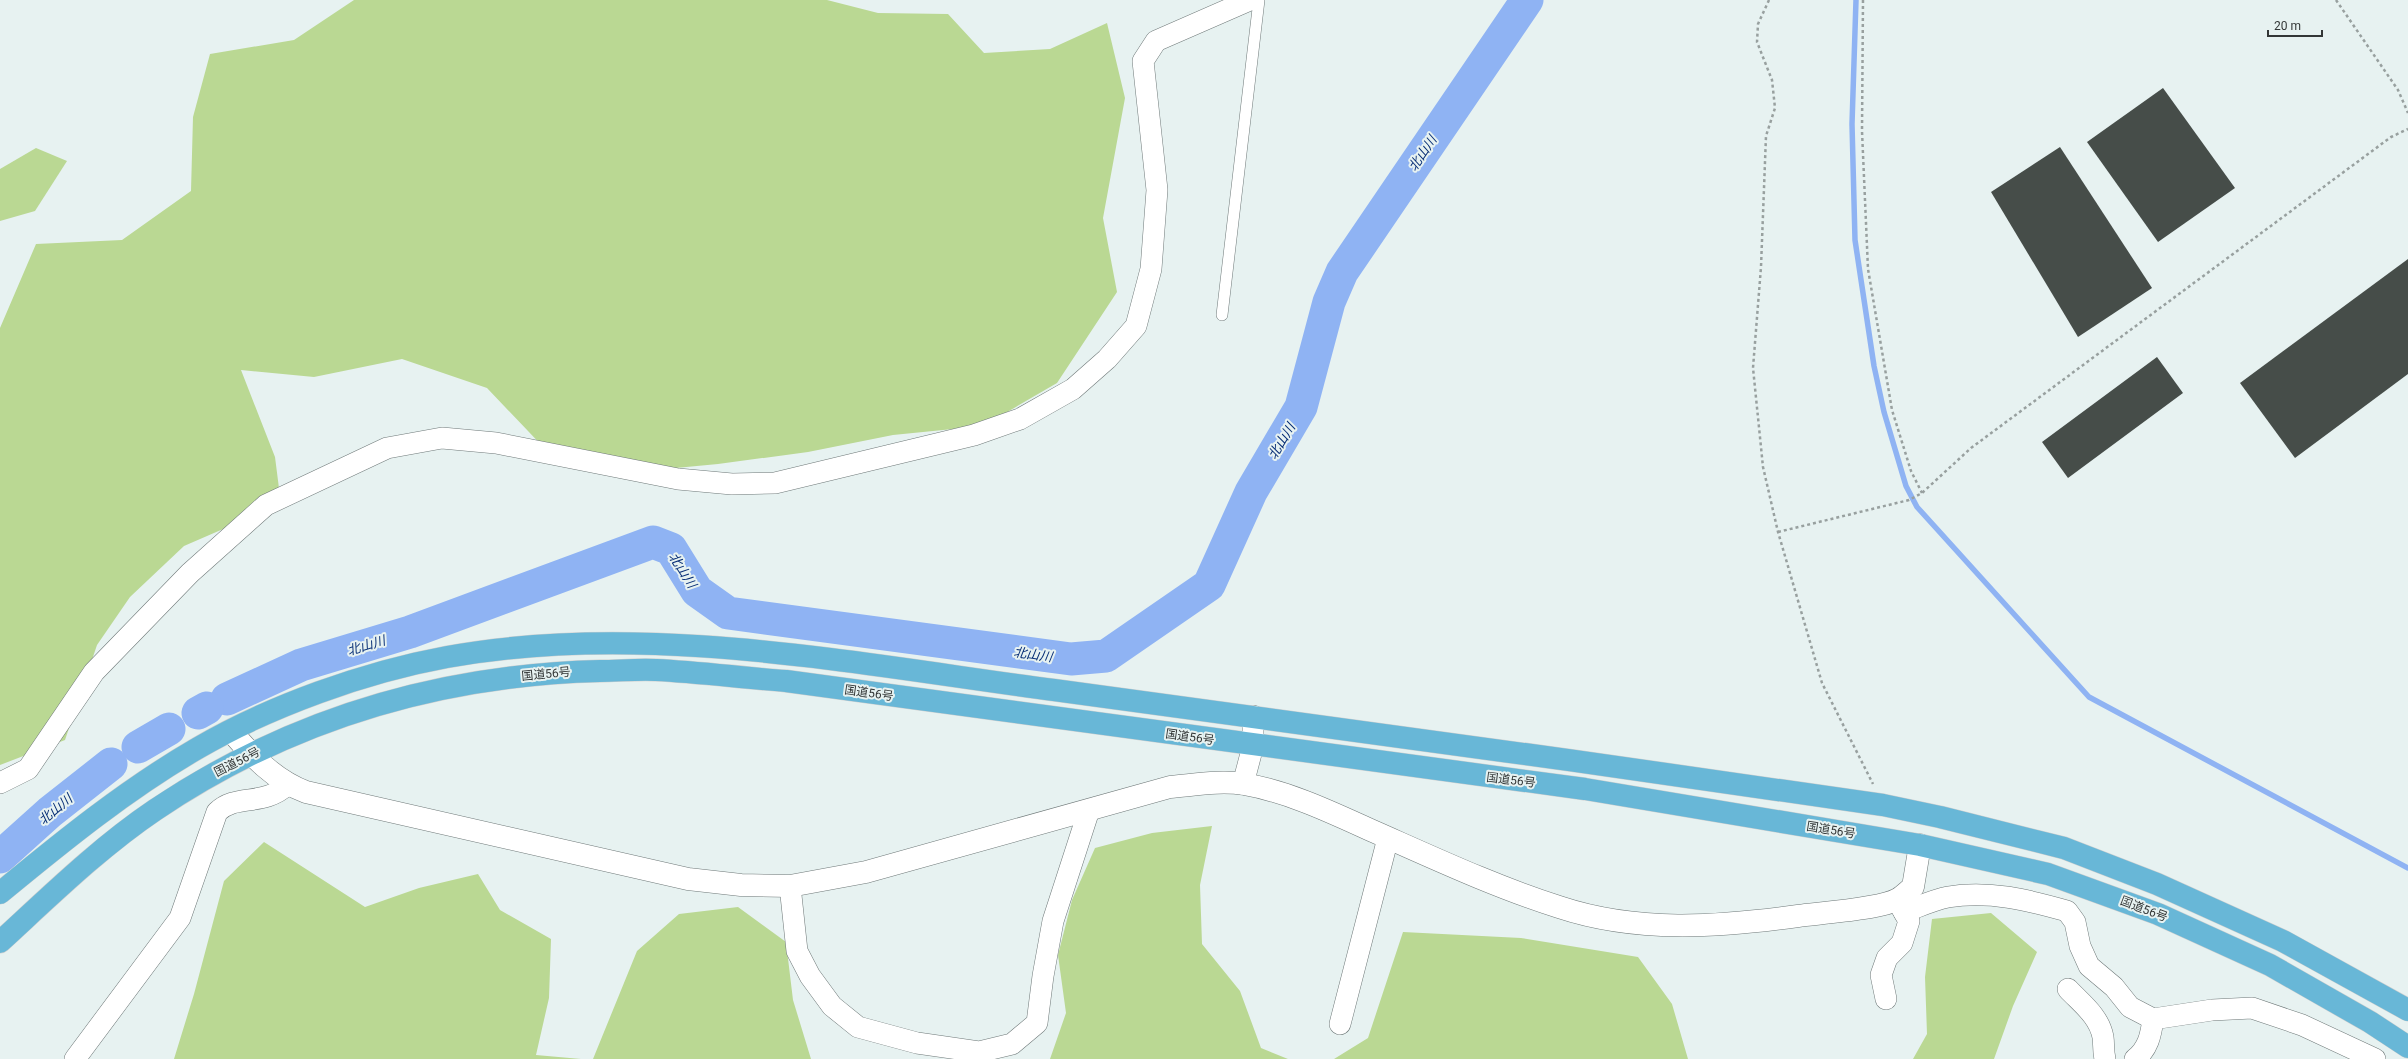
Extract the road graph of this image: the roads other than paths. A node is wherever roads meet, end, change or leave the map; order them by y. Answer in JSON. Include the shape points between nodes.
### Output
{"nodes":[{"id":1,"x":1250,"y":0,"type":"edge"},
{"id":2,"x":1259,"y":0,"type":"edge"},
{"id":3,"x":1222,"y":314,"type":"dead end"},
{"id":4,"x":1253,"y":716,"type":"junction"},
{"id":5,"x":231,"y":730,"type":"junction"},
{"id":6,"x":1253,"y":746,"type":"junction"},
{"id":7,"x":251,"y":755,"type":"junction"},
{"id":8,"x":0,"y":783,"type":"edge"},
{"id":9,"x":1243,"y":784,"type":"junction"},
{"id":10,"x":287,"y":785,"type":"junction"},
{"id":11,"x":1089,"y":810,"type":"junction"},
{"id":12,"x":1388,"y":838,"type":"junction"},
{"id":13,"x":1920,"y":844,"type":"junction"},
{"id":14,"x":790,"y":886,"type":"junction"},
{"id":15,"x":0,"y":893,"type":"edge"},
{"id":16,"x":1900,"y":906,"type":"junction"},
{"id":17,"x":0,"y":942,"type":"edge"},
{"id":18,"x":2068,"y":989,"type":"dead end"},
{"id":19,"x":1886,"y":999,"type":"dead end"},
{"id":20,"x":2408,"y":1010,"type":"edge"},
{"id":21,"x":2153,"y":1019,"type":"junction"},
{"id":22,"x":1340,"y":1024,"type":"dead end"},
{"id":23,"x":2408,"y":1047,"type":"edge"},
{"id":24,"x":914,"y":1051,"type":"edge"},
{"id":25,"x":75,"y":1059,"type":"edge"},
{"id":26,"x":2105,"y":1059,"type":"edge"},
{"id":27,"x":2135,"y":1059,"type":"edge"},
{"id":28,"x":2375,"y":1059,"type":"edge"}],
"edges":[{"from":1,"to":8,"type":"street","via":[[1156,42],[1143,61],[1157,190],[1151,269],[1136,326],[1107,359],[1073,388],[1020,419],[974,435],[775,483],[732,484],[678,480],[496,443],[442,438],[387,448],[266,505],[190,572],[94,672],[28,769]]},
{"from":2,"to":3,"type":"lane"},
{"from":4,"to":5,"type":"highway","via":[[794,656],[636,644],[543,645],[446,657],[375,675],[315,694]]},
{"from":4,"to":6,"type":"street"},
{"from":4,"to":20,"type":"highway","via":[[1883,805],[2064,848],[2157,884],[2283,941]]},
{"from":5,"to":7,"type":"street"},
{"from":5,"to":15,"type":"highway","via":[[199,747],[137,787],[65,840]]},
{"from":6,"to":7,"type":"highway","name":"国道56号","via":[[786,681],[655,670],[554,672],[454,685],[389,701],[325,722]]},
{"from":6,"to":9,"type":"street"},
{"from":6,"to":13,"type":"highway","name":"国道56号","via":[[1585,790]]},
{"from":7,"to":10,"type":"street"},
{"from":7,"to":17,"type":"highway","name":"国道56号","via":[[213,774],[154,810],[83,867]]},
{"from":9,"to":11,"type":"street","via":[[1218,783],[1170,787]]},
{"from":9,"to":12,"type":"street","via":[[1289,796]]},
{"from":10,"to":14,"type":"street","via":[[365,806],[688,879],[740,885]]},
{"from":10,"to":25,"type":"street","via":[[269,797],[228,804],[217,812],[180,918]]},
{"from":11,"to":14,"type":"street","via":[[866,872]]},
{"from":11,"to":24,"type":"street","via":[[1053,921],[1037,1023],[1012,1044],[980,1052]]},
{"from":12,"to":16,"type":"street","via":[[1456,868],[1560,908],[1603,919],[1642,925],[1685,927],[1770,920],[1876,905]]},
{"from":12,"to":22,"type":"street"},
{"from":13,"to":16,"type":"street","via":[[1912,887]]},
{"from":13,"to":23,"type":"highway","name":"国道56号","via":[[1958,855],[2048,874],[2158,914],[2270,965],[2370,1022]]},
{"from":14,"to":24,"type":"street","via":[[797,951],[810,976],[832,1006],[858,1027]]},
{"from":16,"to":19,"type":"street","via":[[1909,921],[1902,943],[1887,958],[1881,974]]},
{"from":16,"to":21,"type":"street","via":[[1979,895],[2026,899],[2067,911],[2075,922],[2080,946],[2089,966],[2114,987],[2130,1007]]},
{"from":18,"to":26,"type":"street","via":[[2096,1018],[2104,1039],[2102,1047]]},
{"from":21,"to":27,"type":"street","via":[[2151,1036],[2142,1054]]},
{"from":21,"to":28,"type":"street","via":[[2212,1010],[2252,1008],[2302,1025]]}]}
